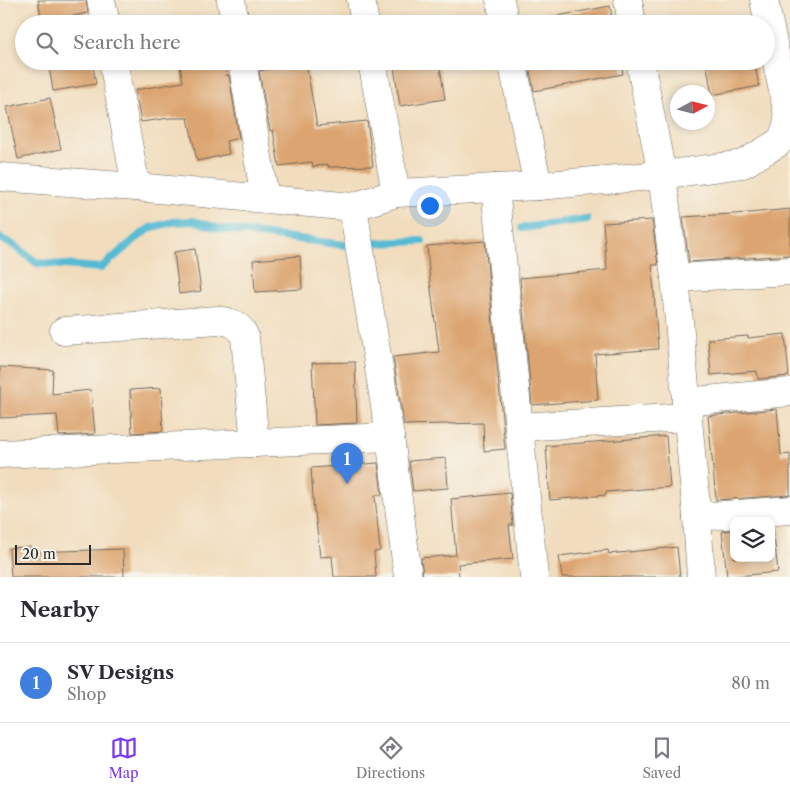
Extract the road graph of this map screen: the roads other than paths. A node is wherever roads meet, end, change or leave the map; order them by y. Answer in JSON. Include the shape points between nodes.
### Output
{"nodes":[{"id":1,"x":101,"y":0,"type":"edge"},
{"id":2,"x":231,"y":0,"type":"edge"},
{"id":3,"x":361,"y":0,"type":"edge"},
{"id":4,"x":500,"y":0,"type":"edge"},
{"id":5,"x":628,"y":0,"type":"edge"},
{"id":6,"x":764,"y":0,"type":"edge"},
{"id":7,"x":104,"y":15,"type":"edge"},
{"id":8,"x":234,"y":15,"type":"edge"},
{"id":9,"x":364,"y":15,"type":"edge"},
{"id":10,"x":503,"y":15,"type":"edge"},
{"id":11,"x":630,"y":15,"type":"edge"},
{"id":12,"x":767,"y":15,"type":"edge"},
{"id":13,"x":775,"y":53,"type":"edge"},
{"id":14,"x":114,"y":70,"type":"edge"},
{"id":15,"x":244,"y":70,"type":"edge"},
{"id":16,"x":374,"y":70,"type":"edge"},
{"id":17,"x":514,"y":70,"type":"edge"},
{"id":18,"x":642,"y":70,"type":"edge"},
{"id":19,"x":662,"y":176,"type":"junction"},
{"id":20,"x":0,"y":177,"type":"edge"},
{"id":21,"x":538,"y":186,"type":"junction"},
{"id":22,"x":136,"y":187,"type":"junction"},
{"id":23,"x":495,"y":188,"type":"junction"},
{"id":24,"x":396,"y":193,"type":"junction"},
{"id":25,"x":266,"y":199,"type":"junction"},
{"id":26,"x":354,"y":207,"type":"junction"},
{"id":27,"x":790,"y":271,"type":"edge"},
{"id":28,"x":676,"y":278,"type":"junction"},
{"id":29,"x":64,"y":331,"type":"dead end"},
{"id":30,"x":790,"y":392,"type":"edge"},
{"id":31,"x":687,"y":409,"type":"junction"},
{"id":32,"x":519,"y":427,"type":"junction"},
{"id":33,"x":390,"y":437,"type":"junction"},
{"id":34,"x":254,"y":443,"type":"junction"},
{"id":35,"x":0,"y":454,"type":"edge"},
{"id":36,"x":790,"y":510,"type":"edge"},
{"id":37,"x":697,"y":517,"type":"junction"},
{"id":38,"x":408,"y":577,"type":"edge"},
{"id":39,"x":534,"y":577,"type":"edge"},
{"id":40,"x":701,"y":577,"type":"edge"}],
"edges":[{"from":1,"to":7,"type":"street"},
{"from":2,"to":8,"type":"street"},
{"from":3,"to":9,"type":"street"},
{"from":4,"to":10,"type":"street"},
{"from":5,"to":11,"type":"street"},
{"from":6,"to":12,"type":"street"},
{"from":13,"to":19,"type":"street","via":[[788,115],[783,137],[778,143],[743,164]]},
{"from":14,"to":22,"type":"street"},
{"from":15,"to":25,"type":"street"},
{"from":16,"to":24,"type":"street"},
{"from":17,"to":21,"type":"street"},
{"from":18,"to":19,"type":"street"},
{"from":19,"to":21,"type":"street"},
{"from":19,"to":28,"type":"street"},
{"from":20,"to":22,"type":"street"},
{"from":21,"to":23,"type":"street"},
{"from":22,"to":25,"type":"street"},
{"from":23,"to":24,"type":"street"},
{"from":23,"to":32,"type":"street"},
{"from":24,"to":26,"type":"street"},
{"from":25,"to":26,"type":"street"},
{"from":26,"to":33,"type":"street"},
{"from":27,"to":28,"type":"street"},
{"from":28,"to":31,"type":"street"},
{"from":29,"to":34,"type":"street","via":[[218,320],[239,327],[245,338]]},
{"from":30,"to":31,"type":"street"},
{"from":31,"to":32,"type":"street"},
{"from":31,"to":37,"type":"street"},
{"from":32,"to":39,"type":"street"},
{"from":33,"to":34,"type":"street"},
{"from":33,"to":38,"type":"street"},
{"from":34,"to":35,"type":"street"},
{"from":36,"to":37,"type":"street"},
{"from":37,"to":40,"type":"street"}]}
